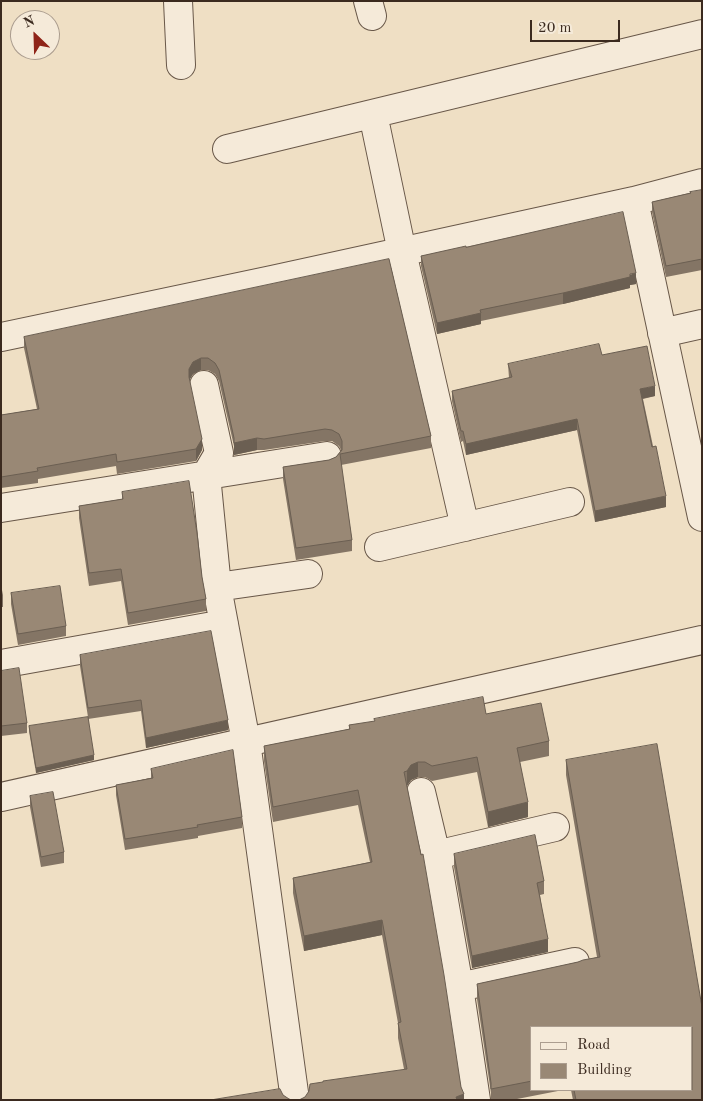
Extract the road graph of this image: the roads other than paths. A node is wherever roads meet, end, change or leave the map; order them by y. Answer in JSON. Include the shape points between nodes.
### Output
{"nodes":[{"id":1,"x":178,"y":1,"type":"edge"},
{"id":2,"x":702,"y":34,"type":"edge"},
{"id":3,"x":181,"y":65,"type":"dead end"},
{"id":4,"x":373,"y":114,"type":"junction"},
{"id":5,"x":227,"y":149,"type":"dead end"},
{"id":6,"x":702,"y":183,"type":"edge"},
{"id":7,"x":634,"y":201,"type":"junction"},
{"id":8,"x":402,"y":252,"type":"junction"},
{"id":9,"x":702,"y":324,"type":"edge"},
{"id":10,"x":662,"y":333,"type":"junction"},
{"id":11,"x":1,"y":337,"type":"edge"},
{"id":12,"x":204,"y":385,"type":"dead end"},
{"id":13,"x":327,"y":456,"type":"dead end"},
{"id":14,"x":697,"y":470,"type":"edge"},
{"id":15,"x":206,"y":475,"type":"junction"},
{"id":16,"x":570,"y":502,"type":"dead end"},
{"id":17,"x":1,"y":508,"type":"edge"},
{"id":18,"x":702,"y":517,"type":"edge"},
{"id":19,"x":465,"y":527,"type":"junction"},
{"id":20,"x":379,"y":547,"type":"dead end"},
{"id":21,"x":308,"y":574,"type":"dead end"},
{"id":22,"x":218,"y":587,"type":"junction"},
{"id":23,"x":224,"y":624,"type":"junction"},
{"id":24,"x":702,"y":640,"type":"edge"},
{"id":25,"x":1,"y":664,"type":"edge"},
{"id":26,"x":246,"y":742,"type":"junction"},
{"id":27,"x":421,"y":792,"type":"dead end"},
{"id":28,"x":1,"y":797,"type":"edge"},
{"id":29,"x":555,"y":827,"type":"dead end"},
{"id":30,"x":436,"y":855,"type":"junction"},
{"id":31,"x":575,"y":962,"type":"edge"},
{"id":32,"x":459,"y":987,"type":"junction"},
{"id":33,"x":296,"y":1100,"type":"edge"},
{"id":34,"x":476,"y":1100,"type":"edge"}],
"edges":[{"from":1,"to":3,"type":"street"},
{"from":2,"to":4,"type":"street"},
{"from":4,"to":5,"type":"street"},
{"from":4,"to":8,"type":"street"},
{"from":6,"to":7,"type":"street"},
{"from":7,"to":8,"type":"street"},
{"from":7,"to":10,"type":"street"},
{"from":8,"to":11,"type":"street"},
{"from":8,"to":19,"type":"street"},
{"from":9,"to":10,"type":"street"},
{"from":10,"to":14,"type":"street"},
{"from":12,"to":15,"type":"street","via":[[219,453]]},
{"from":13,"to":15,"type":"street"},
{"from":14,"to":18,"type":"street"},
{"from":15,"to":17,"type":"street"},
{"from":15,"to":22,"type":"street"},
{"from":16,"to":19,"type":"street"},
{"from":19,"to":20,"type":"street"},
{"from":21,"to":22,"type":"street"},
{"from":22,"to":23,"type":"street"},
{"from":23,"to":25,"type":"street"},
{"from":23,"to":26,"type":"street"},
{"from":24,"to":26,"type":"street"},
{"from":26,"to":28,"type":"street"},
{"from":26,"to":33,"type":"street"},
{"from":27,"to":30,"type":"street"},
{"from":29,"to":30,"type":"street"},
{"from":30,"to":32,"type":"street"},
{"from":31,"to":32,"type":"street"},
{"from":32,"to":34,"type":"street"}]}
